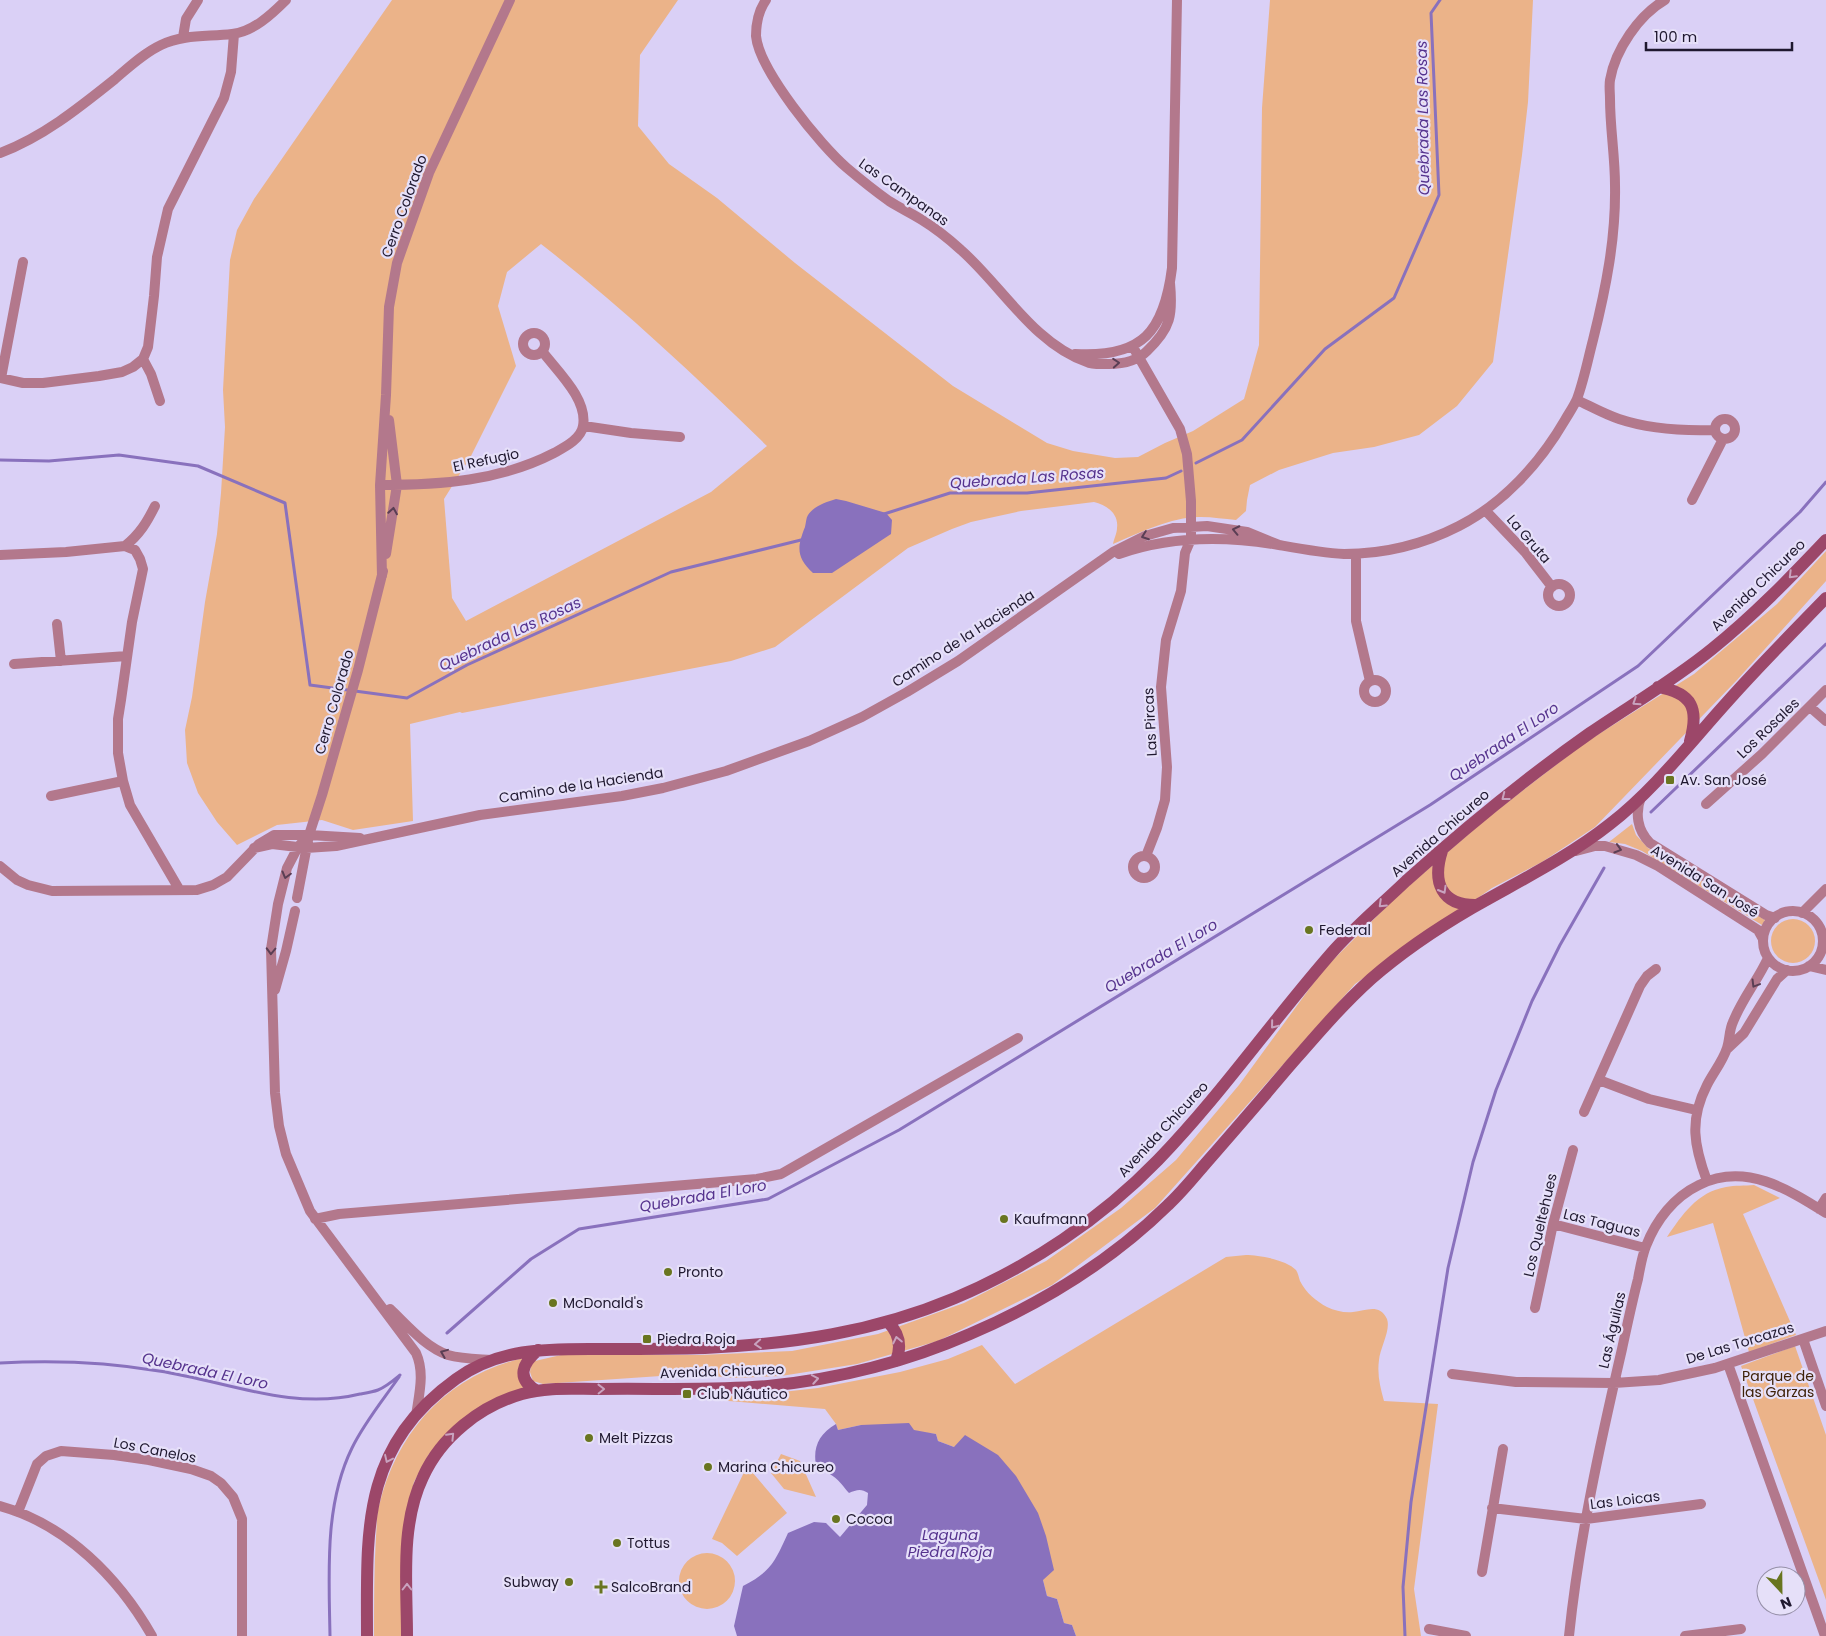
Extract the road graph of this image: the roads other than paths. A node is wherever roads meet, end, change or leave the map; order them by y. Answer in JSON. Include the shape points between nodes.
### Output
{"nodes":[{"id":1,"x":198,"y":0,"type":"edge"},
{"id":2,"x":286,"y":0,"type":"edge"},
{"id":3,"x":503,"y":0,"type":"edge"},
{"id":4,"x":510,"y":0,"type":"edge"},
{"id":5,"x":766,"y":0,"type":"edge"},
{"id":6,"x":1177,"y":0,"type":"edge"},
{"id":7,"x":1659,"y":1,"type":"edge"},
{"id":8,"x":234,"y":34,"type":"junction"},
{"id":9,"x":492,"y":37,"type":"junction"},
{"id":10,"x":183,"y":38,"type":"junction"},
{"id":11,"x":0,"y":153,"type":"edge"},
{"id":12,"x":23,"y":262,"type":"dead end"},
{"id":13,"x":1170,"y":283,"type":"junction"},
{"id":14,"x":1133,"y":347,"type":"junction"},
{"id":15,"x":542,"y":351,"type":"dead end"},
{"id":16,"x":1069,"y":354,"type":"junction"},
{"id":17,"x":1140,"y":358,"type":"junction"},
{"id":18,"x":143,"y":359,"type":"junction"},
{"id":19,"x":0,"y":378,"type":"edge"},
{"id":20,"x":386,"y":396,"type":"junction"},
{"id":21,"x":1576,"y":400,"type":"junction"},
{"id":22,"x":160,"y":401,"type":"dead end"},
{"id":23,"x":584,"y":426,"type":"junction"},
{"id":24,"x":1714,"y":430,"type":"junction"},
{"id":25,"x":680,"y":437,"type":"dead end"},
{"id":26,"x":1723,"y":439,"type":"junction"},
{"id":27,"x":380,"y":485,"type":"junction"},
{"id":28,"x":397,"y":485,"type":"junction"},
{"id":29,"x":1692,"y":500,"type":"dead end"},
{"id":30,"x":155,"y":506,"type":"dead end"},
{"id":31,"x":1485,"y":510,"type":"junction"},
{"id":32,"x":1191,"y":526,"type":"junction"},
{"id":33,"x":1190,"y":539,"type":"junction"},
{"id":34,"x":1826,"y":540,"type":"edge"},
{"id":35,"x":1279,"y":545,"type":"junction"},
{"id":36,"x":125,"y":546,"type":"junction"},
{"id":37,"x":1356,"y":554,"type":"junction"},
{"id":38,"x":0,"y":555,"type":"edge"},
{"id":39,"x":1104,"y":559,"type":"junction"},
{"id":40,"x":382,"y":576,"type":"junction"},
{"id":41,"x":1552,"y":587,"type":"dead end"},
{"id":42,"x":1826,"y":598,"type":"edge"},
{"id":43,"x":57,"y":624,"type":"dead end"},
{"id":44,"x":127,"y":656,"type":"junction"},
{"id":45,"x":61,"y":661,"type":"junction"},
{"id":46,"x":14,"y":664,"type":"dead end"},
{"id":47,"x":1370,"y":681,"type":"dead end"},
{"id":48,"x":1658,"y":687,"type":"junction"},
{"id":49,"x":1826,"y":690,"type":"edge"},
{"id":50,"x":1810,"y":707,"type":"junction"},
{"id":51,"x":1826,"y":720,"type":"edge"},
{"id":52,"x":1689,"y":746,"type":"junction"},
{"id":53,"x":123,"y":781,"type":"junction"},
{"id":54,"x":51,"y":796,"type":"dead end"},
{"id":55,"x":1641,"y":797,"type":"junction"},
{"id":56,"x":1706,"y":804,"type":"dead end"},
{"id":57,"x":309,"y":835,"type":"junction"},
{"id":58,"x":366,"y":839,"type":"junction"},
{"id":59,"x":302,"y":847,"type":"junction"},
{"id":60,"x":254,"y":848,"type":"junction"},
{"id":61,"x":1442,"y":851,"type":"junction"},
{"id":62,"x":1570,"y":853,"type":"junction"},
{"id":63,"x":1146,"y":856,"type":"dead end"},
{"id":64,"x":0,"y":866,"type":"edge"},
{"id":65,"x":179,"y":889,"type":"junction"},
{"id":66,"x":1826,"y":889,"type":"edge"},
{"id":67,"x":297,"y":898,"type":"dead end"},
{"id":68,"x":1477,"y":905,"type":"junction"},
{"id":69,"x":295,"y":911,"type":"dead end"},
{"id":70,"x":1802,"y":913,"type":"junction"},
{"id":71,"x":1775,"y":918,"type":"junction"},
{"id":72,"x":275,"y":922,"type":"junction"},
{"id":73,"x":292,"y":923,"type":"junction"},
{"id":74,"x":1823,"y":927,"type":"edge"},
{"id":75,"x":1763,"y":939,"type":"junction"},
{"id":76,"x":1824,"y":948,"type":"edge"},
{"id":77,"x":1768,"y":958,"type":"junction"},
{"id":78,"x":1809,"y":966,"type":"junction"},
{"id":79,"x":1656,"y":969,"type":"dead end"},
{"id":80,"x":1787,"y":970,"type":"junction"},
{"id":81,"x":1826,"y":970,"type":"edge"},
{"id":82,"x":272,"y":998,"type":"junction"},
{"id":83,"x":1018,"y":1038,"type":"dead end"},
{"id":84,"x":1727,"y":1048,"type":"junction"},
{"id":85,"x":1599,"y":1080,"type":"junction"},
{"id":86,"x":1696,"y":1110,"type":"junction"},
{"id":87,"x":1584,"y":1112,"type":"dead end"},
{"id":88,"x":1573,"y":1150,"type":"dead end"},
{"id":89,"x":1707,"y":1181,"type":"junction"},
{"id":90,"x":1826,"y":1198,"type":"edge"},
{"id":91,"x":1823,"y":1211,"type":"edge"},
{"id":92,"x":315,"y":1219,"type":"junction"},
{"id":93,"x":1553,"y":1224,"type":"junction"},
{"id":94,"x":1645,"y":1248,"type":"junction"},
{"id":95,"x":372,"y":1293,"type":"junction"},
{"id":96,"x":1535,"y":1308,"type":"dead end"},
{"id":97,"x":888,"y":1322,"type":"junction"},
{"id":98,"x":1826,"y":1331,"type":"edge"},
{"id":99,"x":1803,"y":1339,"type":"junction"},
{"id":100,"x":538,"y":1350,"type":"junction"},
{"id":101,"x":492,"y":1360,"type":"junction"},
{"id":102,"x":896,"y":1361,"type":"junction"},
{"id":103,"x":1728,"y":1364,"type":"junction"},
{"id":104,"x":1452,"y":1374,"type":"dead end"},
{"id":105,"x":1614,"y":1383,"type":"junction"},
{"id":106,"x":537,"y":1391,"type":"junction"},
{"id":107,"x":1826,"y":1406,"type":"edge"},
{"id":108,"x":416,"y":1416,"type":"junction"},
{"id":109,"x":1503,"y":1449,"type":"dead end"},
{"id":110,"x":1701,"y":1504,"type":"dead end"},
{"id":111,"x":0,"y":1506,"type":"edge"},
{"id":112,"x":1492,"y":1508,"type":"junction"},
{"id":113,"x":18,"y":1512,"type":"junction"},
{"id":114,"x":1586,"y":1518,"type":"junction"},
{"id":115,"x":1482,"y":1572,"type":"dead end"},
{"id":116,"x":1429,"y":1629,"type":"dead end"},
{"id":117,"x":1741,"y":1629,"type":"dead end"},
{"id":118,"x":152,"y":1636,"type":"edge"},
{"id":119,"x":242,"y":1636,"type":"edge"},
{"id":120,"x":367,"y":1636,"type":"edge"},
{"id":121,"x":407,"y":1636,"type":"edge"},
{"id":122,"x":1466,"y":1636,"type":"edge"},
{"id":123,"x":1568,"y":1636,"type":"edge"},
{"id":124,"x":1685,"y":1636,"type":"edge"},
{"id":125,"x":1825,"y":1636,"type":"edge"}],
"edges":[{"from":1,"to":10,"type":"street","via":[[186,19]]},
{"from":2,"to":8,"type":"street","via":[[252,27]]},
{"from":3,"to":9,"type":"street","name":"Cerro Colorado"},
{"from":4,"to":9,"type":"street","name":"Cerro Colorado"},
{"from":5,"to":16,"type":"street","name":"Las Campanas","via":[[757,19],[756,37],[763,58],[811,131],[846,167],[961,250],[1030,324]]},
{"from":6,"to":13,"type":"street","name":"Las Campanas"},
{"from":7,"to":21,"type":"street","name":"Camino de la Hacienda","via":[[1632,29],[1609,80],[1615,184],[1614,231],[1606,290]]},
{"from":8,"to":10,"type":"street"},
{"from":8,"to":18,"type":"street","via":[[231,72],[224,98],[168,209],[157,257],[148,347]]},
{"from":9,"to":20,"type":"street","name":"Cerro Colorado","via":[[429,173],[397,263],[389,307]]},
{"from":10,"to":11,"type":"street","via":[[160,45],[37,136]]},
{"from":12,"to":19,"type":"street"},
{"from":13,"to":14,"type":"street","name":"Las Campanas","via":[[1164,311],[1151,331]]},
{"from":13,"to":17,"type":"street","name":"Las Campanas","via":[[1172,306],[1168,325],[1159,340]]},
{"from":14,"to":16,"type":"street","name":"Las Campanas","via":[[1113,354]]},
{"from":14,"to":17,"type":"street"},
{"from":15,"to":23,"type":"street","via":[[579,398]]},
{"from":16,"to":17,"type":"street","name":"Las Campanas","one_way":true,"via":[[1088,363],[1120,364]]},
{"from":17,"to":32,"type":"street","via":[[1180,429],[1187,454]]},
{"from":18,"to":19,"type":"street","via":[[122,372],[99,376],[43,383]]},
{"from":18,"to":22,"type":"street"},
{"from":20,"to":27,"type":"street","name":"Cerro Colorado"},
{"from":20,"to":28,"type":"street","name":"Cerro Colorado"},
{"from":21,"to":24,"type":"street","via":[[1619,419],[1655,427]]},
{"from":21,"to":31,"type":"street","name":"Camino de la Hacienda","via":[[1542,456]]},
{"from":23,"to":25,"type":"street"},
{"from":23,"to":28,"type":"street","name":"El Refugio","via":[[571,443],[533,464],[495,476]]},
{"from":24,"to":26,"type":"street"},
{"from":24,"to":26,"type":"street","via":[[1721,419],[1732,421],[1735,433]]},
{"from":26,"to":29,"type":"street"},
{"from":27,"to":28,"type":"street","name":"El Refugio"},
{"from":27,"to":40,"type":"street","name":"Cerro Colorado"},
{"from":40,"to":28,"type":"street","name":"Cerro Colorado","one_way":true},
{"from":30,"to":36,"type":"street","via":[[144,528]]},
{"from":31,"to":37,"type":"street","name":"Camino de la Hacienda","via":[[1438,536],[1400,548]]},
{"from":31,"to":41,"type":"street","name":"La Gruta","via":[[1526,552]]},
{"from":32,"to":33,"type":"street","name":"Las Pircas"},
{"from":35,"to":32,"type":"street","name":"Camino de la Hacienda","one_way":true,"via":[[1235,530]]},
{"from":32,"to":39,"type":"street","name":"Camino de la Hacienda","one_way":true,"via":[[1145,536]]},
{"from":33,"to":35,"type":"street","name":"Camino de la Hacienda"},
{"from":33,"to":39,"type":"street","name":"Camino de la Hacienda","via":[[1159,543]]},
{"from":33,"to":63,"type":"street","name":"Las Pircas","via":[[1185,553],[1181,591],[1166,640],[1160,687],[1167,767],[1165,800]]},
{"from":34,"to":48,"type":"main road","name":"Avenida Chicureo","one_way":true,"via":[[1736,628]]},
{"from":35,"to":37,"type":"street","name":"Camino de la Hacienda","via":[[1306,551]]},
{"from":36,"to":38,"type":"street"},
{"from":36,"to":44,"type":"street","via":[[135,550],[143,569]]},
{"from":37,"to":47,"type":"street","via":[[1356,621]]},
{"from":39,"to":58,"type":"street","name":"Camino de la Hacienda","via":[[930,679],[862,717],[782,752],[663,788],[480,815]]},
{"from":40,"to":57,"type":"street","name":"Cerro Colorado"},
{"from":42,"to":52,"type":"main road","name":"Avenida Chicureo"},
{"from":43,"to":45,"type":"street"},
{"from":44,"to":45,"type":"street"},
{"from":44,"to":53,"type":"street","via":[[118,719],[118,753]]},
{"from":45,"to":46,"type":"street"},
{"from":48,"to":52,"type":"main road","via":[[1681,694],[1692,705],[1695,723]]},
{"from":48,"to":61,"type":"main road","name":"Avenida Chicureo","one_way":true,"via":[[1534,774]]},
{"from":49,"to":50,"type":"street","name":"Los Rosales"},
{"from":50,"to":51,"type":"street"},
{"from":50,"to":56,"type":"street","name":"Los Rosales"},
{"from":52,"to":55,"type":"main road","name":"Avenida Chicureo"},
{"from":53,"to":54,"type":"street"},
{"from":53,"to":65,"type":"street","via":[[141,827]]},
{"from":55,"to":62,"type":"main road","name":"Avenida Chicureo"},
{"from":55,"to":71,"type":"street","name":"Avenida San José","via":[[1638,821],[1648,841]]},
{"from":57,"to":58,"type":"street","name":"Camino de la Hacienda"},
{"from":57,"to":59,"type":"street","name":"Cerro Colorado"},
{"from":57,"to":60,"type":"street","name":"Camino de la Hacienda","via":[[274,835]]},
{"from":58,"to":59,"type":"street","name":"Camino de la Hacienda","via":[[336,846]]},
{"from":59,"to":60,"type":"street","name":"Camino de la Hacienda","via":[[272,844]]},
{"from":59,"to":67,"type":"street","name":"Cerro Colorado"},
{"from":59,"to":72,"type":"street","name":"Cerro Colorado","one_way":true,"via":[[287,868]]},
{"from":60,"to":65,"type":"street","name":"Camino de la Hacienda","via":[[227,876],[213,885],[196,890]]},
{"from":61,"to":68,"type":"main road","one_way":true,"via":[[1438,873],[1442,890],[1454,902]]},
{"from":61,"to":97,"type":"main road","name":"Avenida Chicureo","one_way":true,"via":[[1337,947],[1191,1125],[1118,1198],[1070,1233],[996,1278],[954,1298]]},
{"from":62,"to":68,"type":"main road","name":"Avenida Chicureo"},
{"from":62,"to":75,"type":"street","name":"Avenida San José","one_way":true,"via":[[1600,846],[1636,855],[1758,930]]},
{"from":64,"to":65,"type":"street","name":"Camino de la Hacienda","via":[[17,880],[52,891]]},
{"from":66,"to":70,"type":"street"},
{"from":68,"to":102,"type":"main road","name":"Avenida Chicureo","via":[[1411,948],[1337,1011],[1171,1203],[1123,1244],[1018,1312],[965,1336]]},
{"from":69,"to":73,"type":"street","name":"Cerro Colorado"},
{"from":70,"to":71,"type":"street","via":[[1790,912]]},
{"from":70,"to":74,"type":"street"},
{"from":71,"to":75,"type":"street"},
{"from":72,"to":73,"type":"street"},
{"from":72,"to":82,"type":"street","name":"Cerro Colorado","one_way":true,"via":[[271,948]]},
{"from":73,"to":82,"type":"street","name":"Cerro Colorado"},
{"from":74,"to":76,"type":"street"},
{"from":75,"to":77,"type":"street"},
{"from":76,"to":78,"type":"street"},
{"from":77,"to":80,"type":"street"},
{"from":77,"to":84,"type":"street","one_way":true,"via":[[1736,1015]]},
{"from":78,"to":80,"type":"street"},
{"from":78,"to":81,"type":"street"},
{"from":79,"to":85,"type":"street","via":[[1640,986]]},
{"from":80,"to":84,"type":"street","via":[[1777,979],[1744,1033]]},
{"from":82,"to":92,"type":"street","name":"Cerro Colorado","via":[[279,1126],[286,1154]]},
{"from":83,"to":92,"type":"street","via":[[780,1174],[757,1180],[340,1214]]},
{"from":84,"to":86,"type":"street"},
{"from":85,"to":86,"type":"street","via":[[1649,1099]]},
{"from":85,"to":87,"type":"street"},
{"from":86,"to":89,"type":"street","via":[[1697,1147]]},
{"from":88,"to":93,"type":"street","name":"Los Queltehues"},
{"from":89,"to":91,"type":"street","name":"Las Águilas","via":[[1736,1176],[1758,1179],[1784,1188]]},
{"from":89,"to":94,"type":"street","name":"Las Águilas","via":[[1671,1205]]},
{"from":90,"to":91,"type":"street"},
{"from":92,"to":95,"type":"street","name":"Cerro Colorado"},
{"from":93,"to":94,"type":"street","name":"Las Taguas"},
{"from":93,"to":96,"type":"street","name":"Los Queltehues"},
{"from":94,"to":105,"type":"street","name":"Las Águilas"},
{"from":101,"to":95,"type":"street","name":"Cerro Colorado","one_way":true,"via":[[456,1357],[436,1349]]},
{"from":95,"to":108,"type":"street","name":"Cerro Colorado","via":[[418,1358],[422,1376]]},
{"from":97,"to":100,"type":"main road","name":"Avenida Chicureo","one_way":true,"via":[[799,1341],[709,1348]]},
{"from":102,"to":97,"type":"main road","one_way":true,"via":[[898,1339]]},
{"from":98,"to":99,"type":"street","name":"De Las Torcazas"},
{"from":99,"to":103,"type":"street","name":"De Las Torcazas"},
{"from":99,"to":107,"type":"street"},
{"from":100,"to":101,"type":"main road","name":"Avenida Chicureo","via":[[517,1352]]},
{"from":100,"to":106,"type":"main road","via":[[526,1362],[523,1372],[527,1383]]},
{"from":101,"to":108,"type":"main road","name":"Avenida Chicureo","via":[[453,1381]]},
{"from":106,"to":102,"type":"main road","name":"Avenida Chicureo","one_way":true,"via":[[768,1386],[830,1377]]},
{"from":103,"to":105,"type":"street","name":"De Las Torcazas","via":[[1659,1380]]},
{"from":103,"to":125,"type":"street"},
{"from":104,"to":105,"type":"street","name":"De Las Torcazas","via":[[1516,1382]]},
{"from":105,"to":114,"type":"street","name":"Las Águilas"},
{"from":121,"to":106,"type":"main road","name":"Avenida Chicureo","one_way":true,"via":[[408,1532],[423,1476],[443,1445],[470,1420],[502,1402]]},
{"from":108,"to":120,"type":"main road","name":"Avenida Chicureo","one_way":true,"via":[[393,1448],[374,1496],[368,1542]]},
{"from":109,"to":112,"type":"street"},
{"from":110,"to":114,"type":"street","name":"Las Loicas"},
{"from":111,"to":113,"type":"street"},
{"from":112,"to":114,"type":"street","name":"Las Loicas"},
{"from":112,"to":115,"type":"street"},
{"from":113,"to":118,"type":"street","via":[[61,1535],[98,1565],[122,1590]]},
{"from":113,"to":119,"type":"street","name":"Los Canelos","via":[[37,1464],[46,1456],[61,1451],[149,1460],[210,1476],[233,1497],[242,1519]]},
{"from":114,"to":123,"type":"street","name":"Las Águilas"},
{"from":116,"to":122,"type":"street"},
{"from":117,"to":124,"type":"street"}]}
